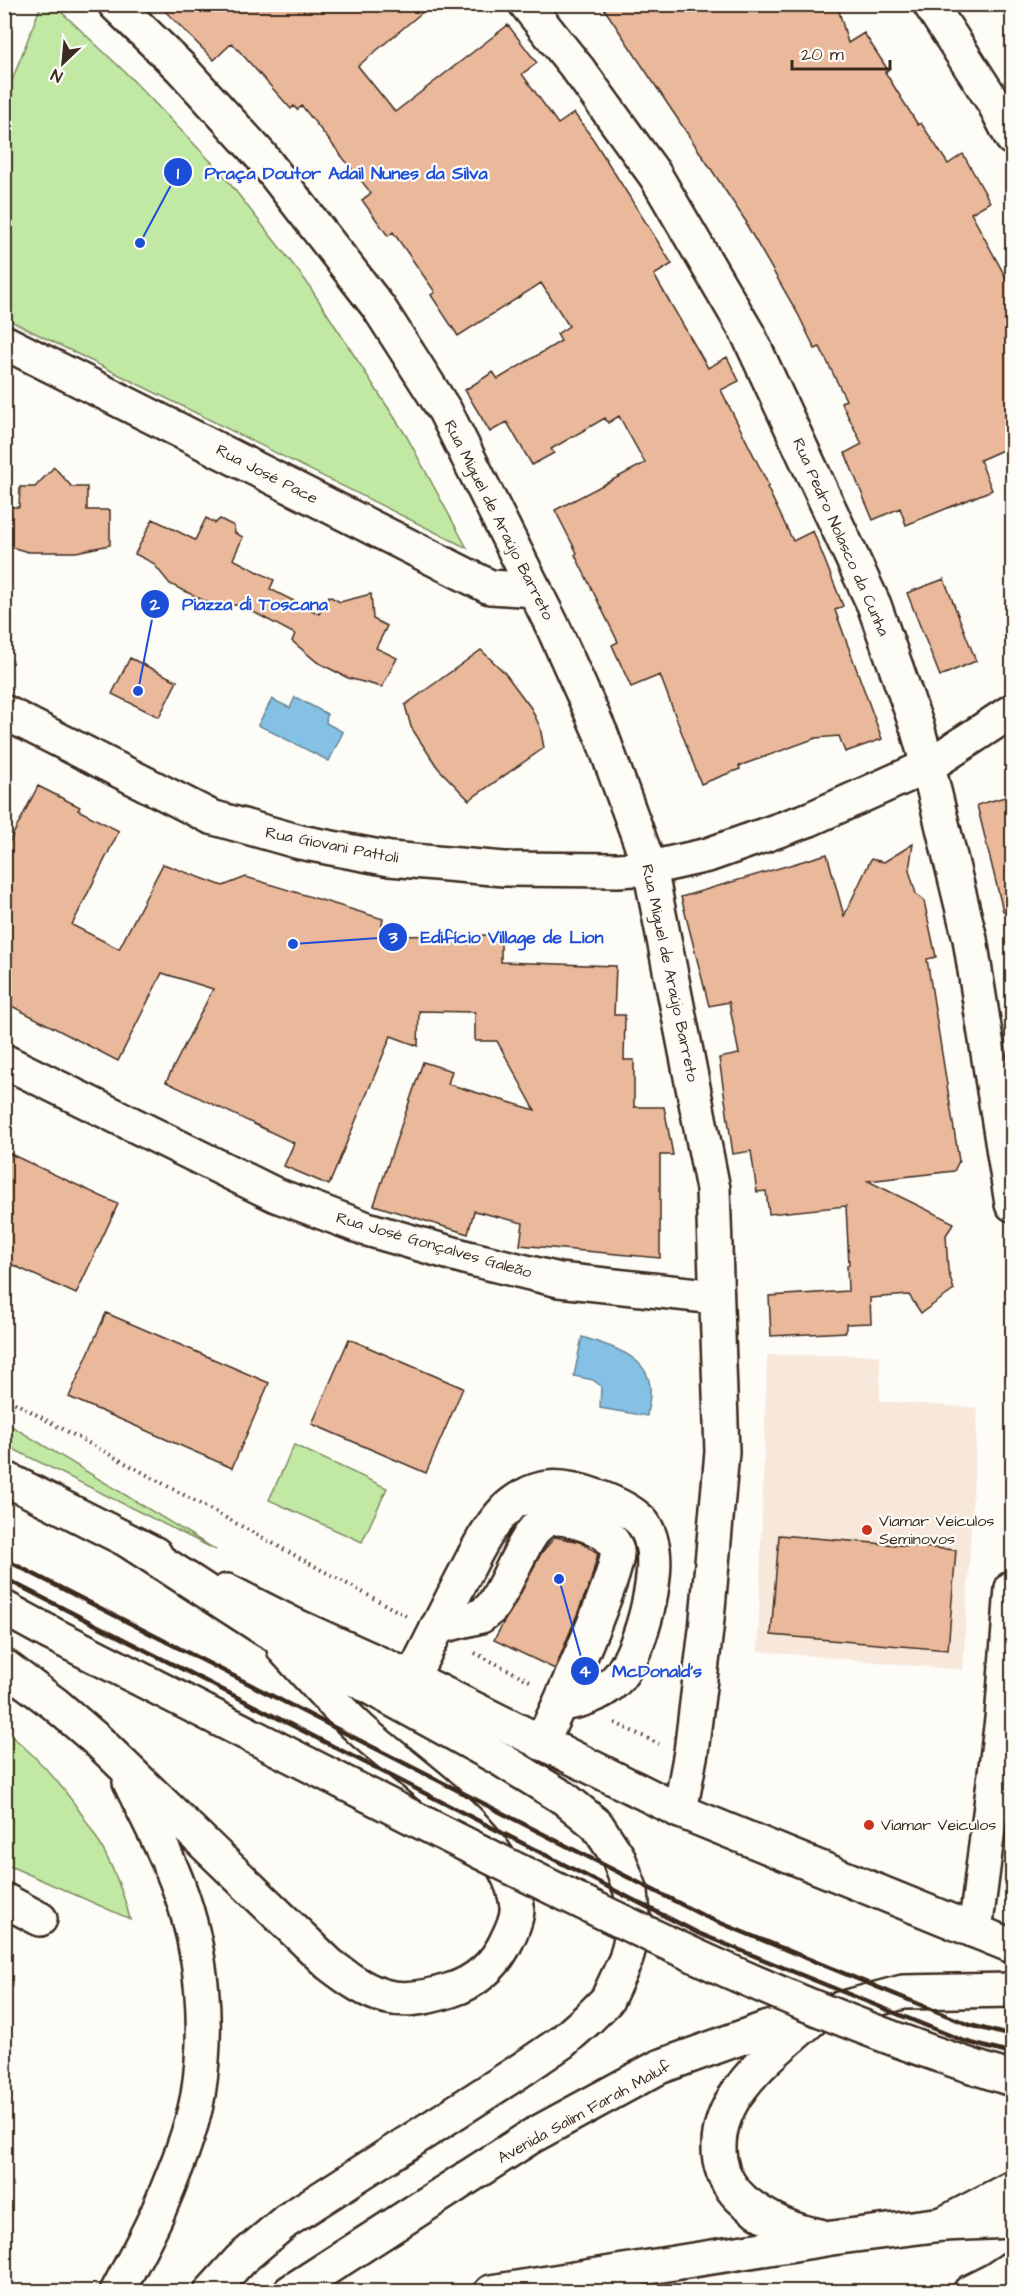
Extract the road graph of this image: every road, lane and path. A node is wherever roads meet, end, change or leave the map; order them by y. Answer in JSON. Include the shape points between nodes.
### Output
{"nodes":[{"id":1,"x":115,"y":4,"type":"edge"},
{"id":2,"x":526,"y":4,"type":"edge"},
{"id":3,"x":930,"y":4,"type":"edge"},
{"id":4,"x":1012,"y":138,"type":"edge"},
{"id":5,"x":4,"y":342,"type":"edge"},
{"id":6,"x":535,"y":590,"type":"junction"},
{"id":7,"x":1012,"y":711,"type":"edge"},
{"id":8,"x":4,"y":712,"type":"edge"},
{"id":9,"x":928,"y":766,"type":"junction"},
{"id":10,"x":650,"y":868,"type":"junction"},
{"id":11,"x":4,"y":1061,"type":"edge"},
{"id":12,"x":1012,"y":1204,"type":"edge"},
{"id":13,"x":716,"y":1297,"type":"junction"},
{"id":14,"x":4,"y":1396,"type":"edge"},
{"id":15,"x":4,"y":1478,"type":"edge"},
{"id":16,"x":130,"y":1542,"type":"junction"},
{"id":17,"x":1012,"y":1588,"type":"edge"},
{"id":18,"x":4,"y":1608,"type":"edge"},
{"id":19,"x":266,"y":1630,"type":"junction"},
{"id":20,"x":436,"y":1630,"type":"junction"},
{"id":21,"x":4,"y":1666,"type":"edge"},
{"id":22,"x":412,"y":1678,"type":"junction"},
{"id":23,"x":566,"y":1702,"type":"junction"},
{"id":24,"x":541,"y":1743,"type":"junction"},
{"id":25,"x":689,"y":1759,"type":"junction"},
{"id":26,"x":121,"y":1764,"type":"junction"},
{"id":27,"x":1001,"y":1772,"type":"edge"},
{"id":28,"x":680,"y":1811,"type":"junction"},
{"id":29,"x":4,"y":1900,"type":"edge"},
{"id":30,"x":40,"y":1919,"type":"dead end"},
{"id":31,"x":975,"y":1931,"type":"junction"},
{"id":32,"x":1012,"y":1946,"type":"edge"},
{"id":33,"x":1012,"y":1990,"type":"edge"},
{"id":34,"x":817,"y":2015,"type":"junction"},
{"id":35,"x":1012,"y":2079,"type":"edge"},
{"id":36,"x":1012,"y":2188,"type":"edge"},
{"id":37,"x":1012,"y":2221,"type":"edge"},
{"id":38,"x":943,"y":2224,"type":"junction"},
{"id":39,"x":832,"y":2238,"type":"junction"},
{"id":40,"x":1012,"y":2268,"type":"edge"},
{"id":41,"x":117,"y":2292,"type":"edge"},
{"id":42,"x":211,"y":2292,"type":"edge"},
{"id":43,"x":290,"y":2292,"type":"edge"},
{"id":44,"x":491,"y":2292,"type":"edge"},
{"id":45,"x":970,"y":2292,"type":"edge"}],
"edges":[{"from":1,"to":6,"type":"main road","name":"Rua Miguel de Araújo Barreto","via":[[261,156],[379,308],[445,411]]},
{"from":2,"to":9,"type":"main road","name":"Rua Pedro Nolasco da Cunha","via":[[654,175],[748,334],[874,604]]},
{"from":3,"to":4,"type":"main road"},
{"from":5,"to":6,"type":"main road","name":"Rua José Pace","via":[[490,587]]},
{"from":6,"to":10,"type":"main road","name":"Rua Miguel de Araújo Barreto","via":[[601,734]]},
{"from":7,"to":9,"type":"main road","name":"Rua Giovani Pattoli"},
{"from":8,"to":10,"type":"main road","name":"Rua Giovani Pattoli","via":[[211,817],[300,842],[390,859],[504,869]]},
{"from":9,"to":10,"type":"main road","name":"Rua Giovani Pattoli","via":[[810,819],[708,855]]},
{"from":9,"to":12,"type":"main road","name":"Rua Pedro Nolasco da Cunha","via":[[970,939]]},
{"from":10,"to":13,"type":"main road","name":"Rua Miguel de Araújo Barreto","via":[[713,1189]]},
{"from":11,"to":13,"type":"main road","name":"Rua José Gonçalves Galeão","via":[[276,1195],[367,1229],[559,1280]]},
{"from":13,"to":25,"type":"main road","name":"Rua Miguel de Araújo Barreto","via":[[723,1452]]},
{"from":14,"to":20,"type":"path"},
{"from":15,"to":16,"type":"main road"},
{"from":16,"to":19,"type":"main road"},
{"from":16,"to":22,"type":"main road","via":[[292,1624]]},
{"from":17,"to":27,"type":"main road"},
{"from":18,"to":35,"type":"main road","bridge":true,"via":[[610,1918],[756,1985],[941,2057]]},
{"from":19,"to":26,"type":"main road","via":[[359,1728],[470,1823],[501,1861],[517,1906],[502,1951],[490,1967],[459,1987],[405,2000],[377,1996],[357,1985],[329,1964]]},
{"from":19,"to":42,"type":"main road","via":[[564,1798],[597,1825],[618,1857],[631,1891],[634,1927],[626,1959],[606,2000],[562,2042],[286,2222],[240,2260]]},
{"from":20,"to":22,"type":"main road"},
{"from":20,"to":23,"type":"path"},
{"from":20,"to":23,"type":"main road","via":[[481,1616],[491,1608],[534,1531],[546,1520],[565,1519],[597,1530],[614,1543],[618,1555]]},
{"from":20,"to":23,"type":"main road","via":[[484,1536],[523,1496],[547,1488],[573,1490],[628,1512],[642,1521],[652,1542],[654,1569],[648,1607],[634,1652],[606,1689]]},
{"from":21,"to":26,"type":"main road","via":[[55,1704]]},
{"from":22,"to":24,"type":"main road"},
{"from":23,"to":24,"type":"main road"},
{"from":23,"to":25,"type":"path"},
{"from":24,"to":28,"type":"main road"},
{"from":25,"to":28,"type":"main road","name":"Rua Miguel de Araújo Barreto"},
{"from":26,"to":41,"type":"main road","via":[[178,1885],[193,1935],[202,1989],[203,2042],[197,2096],[183,2147],[160,2209]]},
{"from":27,"to":31,"type":"main road"},
{"from":28,"to":31,"type":"main road"},
{"from":29,"to":30,"type":"main road"},
{"from":31,"to":32,"type":"main road"},
{"from":33,"to":34,"type":"main road","name":"Avenida Salim Farah Maluf","via":[[903,1992]]},
{"from":34,"to":39,"type":"main road","via":[[755,2070],[724,2118],[717,2144],[722,2172],[736,2194],[760,2214],[797,2230]]},
{"from":34,"to":43,"type":"main road","name":"Avenida Salim Farah Maluf","via":[[659,2067],[532,2136]]},
{"from":36,"to":38,"type":"main road"},
{"from":37,"to":38,"type":"main road"},
{"from":38,"to":39,"type":"main road"},
{"from":39,"to":44,"type":"main road"},
{"from":40,"to":45,"type":"main road"}]}
